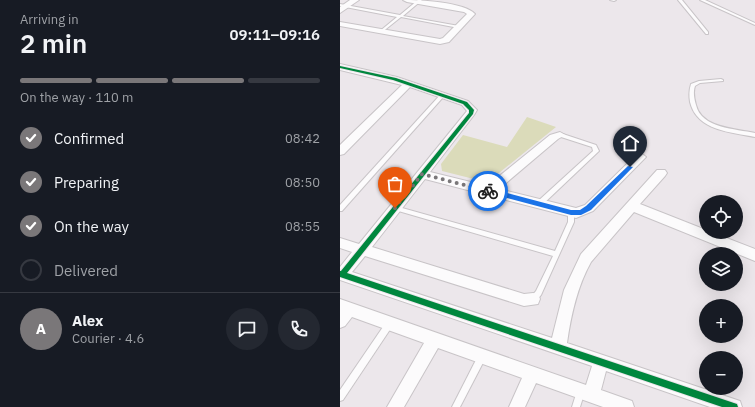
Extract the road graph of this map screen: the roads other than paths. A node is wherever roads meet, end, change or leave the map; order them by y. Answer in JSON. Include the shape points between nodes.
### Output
{"nodes":[{"id":1,"x":355,"y":0,"type":"edge"},
{"id":2,"x":407,"y":0,"type":"edge"},
{"id":3,"x":680,"y":0,"type":"edge"},
{"id":4,"x":702,"y":0,"type":"edge"},
{"id":5,"x":419,"y":1,"type":"edge"},
{"id":6,"x":342,"y":7,"type":"edge"},
{"id":7,"x":400,"y":16,"type":"junction"},
{"id":8,"x":340,"y":24,"type":"edge"},
{"id":9,"x":755,"y":24,"type":"edge"},
{"id":10,"x":459,"y":27,"type":"junction"},
{"id":11,"x":381,"y":32,"type":"junction"},
{"id":12,"x":707,"y":32,"type":"dead end"},
{"id":13,"x":342,"y":69,"type":"edge"},
{"id":14,"x":721,"y":80,"type":"dead end"},
{"id":15,"x":408,"y":84,"type":"junction"},
{"id":16,"x":443,"y":96,"type":"junction"},
{"id":17,"x":560,"y":135,"type":"joint"},
{"id":18,"x":755,"y":135,"type":"edge"},
{"id":19,"x":340,"y":151,"type":"edge"},
{"id":20,"x":641,"y":157,"type":"dead end"},
{"id":21,"x":661,"y":173,"type":"dead end"},
{"id":22,"x":422,"y":174,"type":"junction"},
{"id":23,"x":488,"y":191,"type":"junction"},
{"id":24,"x":539,"y":204,"type":"junction"},
{"id":25,"x":632,"y":206,"type":"junction"},
{"id":26,"x":395,"y":208,"type":"junction"},
{"id":27,"x":340,"y":209,"type":"edge"},
{"id":28,"x":571,"y":212,"type":"junction"},
{"id":29,"x":340,"y":242,"type":"edge"},
{"id":30,"x":362,"y":249,"type":"junction"},
{"id":31,"x":557,"y":254,"type":"junction"},
{"id":32,"x":755,"y":255,"type":"edge"},
{"id":33,"x":341,"y":274,"type":"edge"},
{"id":34,"x":533,"y":299,"type":"joint"},
{"id":35,"x":343,"y":312,"type":"edge"},
{"id":36,"x":390,"y":324,"type":"junction"},
{"id":37,"x":435,"y":339,"type":"junction"},
{"id":38,"x":558,"y":348,"type":"junction"},
{"id":39,"x":483,"y":356,"type":"junction"},
{"id":40,"x":601,"y":362,"type":"junction"},
{"id":41,"x":532,"y":374,"type":"junction"},
{"id":42,"x":586,"y":393,"type":"junction"},
{"id":43,"x":340,"y":397,"type":"edge"},
{"id":44,"x":395,"y":407,"type":"edge"},
{"id":45,"x":456,"y":407,"type":"edge"},
{"id":46,"x":517,"y":407,"type":"edge"},
{"id":47,"x":576,"y":407,"type":"edge"},
{"id":48,"x":626,"y":407,"type":"edge"},
{"id":49,"x":734,"y":407,"type":"edge"}],
"edges":[{"from":1,"to":6,"type":"street"},
{"from":2,"to":5,"type":"street"},
{"from":3,"to":12,"type":"lane"},
{"from":4,"to":9,"type":"lane"},
{"from":5,"to":7,"type":"lane"},
{"from":5,"to":10,"type":"street","via":[[471,12]]},
{"from":6,"to":7,"type":"lane"},
{"from":7,"to":10,"type":"lane"},
{"from":7,"to":11,"type":"lane"},
{"from":8,"to":11,"type":"street"},
{"from":10,"to":11,"type":"street","via":[[446,40],[440,42]]},
{"from":13,"to":15,"type":"street"},
{"from":14,"to":18,"type":"lane","via":[[693,85],[692,101],[696,115],[710,124]]},
{"from":15,"to":16,"type":"street"},
{"from":15,"to":19,"type":"street"},
{"from":16,"to":22,"type":"street","via":[[468,105],[472,110]]},
{"from":16,"to":27,"type":"lane"},
{"from":17,"to":23,"type":"street","via":[[554,137]]},
{"from":17,"to":24,"type":"lane","via":[[594,146],[596,151]]},
{"from":20,"to":28,"type":"street","via":[[589,208],[581,212]]},
{"from":21,"to":25,"type":"street"},
{"from":22,"to":23,"type":"street"},
{"from":22,"to":26,"type":"street"},
{"from":23,"to":24,"type":"street"},
{"from":24,"to":28,"type":"street"},
{"from":25,"to":32,"type":"street"},
{"from":25,"to":38,"type":"street","via":[[586,258],[577,272],[565,310]]},
{"from":26,"to":30,"type":"street"},
{"from":26,"to":31,"type":"lane"},
{"from":28,"to":31,"type":"lane","via":[[571,222]]},
{"from":29,"to":30,"type":"street"},
{"from":30,"to":33,"type":"street"},
{"from":30,"to":34,"type":"street","via":[[524,300]]},
{"from":31,"to":34,"type":"lane","via":[[539,293]]},
{"from":33,"to":38,"type":"street"},
{"from":35,"to":36,"type":"street"},
{"from":36,"to":37,"type":"street"},
{"from":36,"to":43,"type":"lane"},
{"from":37,"to":39,"type":"street"},
{"from":37,"to":44,"type":"street"},
{"from":38,"to":40,"type":"street"},
{"from":39,"to":41,"type":"street"},
{"from":39,"to":45,"type":"lane"},
{"from":40,"to":42,"type":"street"},
{"from":40,"to":49,"type":"street"},
{"from":41,"to":42,"type":"street"},
{"from":41,"to":46,"type":"street"},
{"from":42,"to":47,"type":"lane"},
{"from":42,"to":48,"type":"street"}]}
